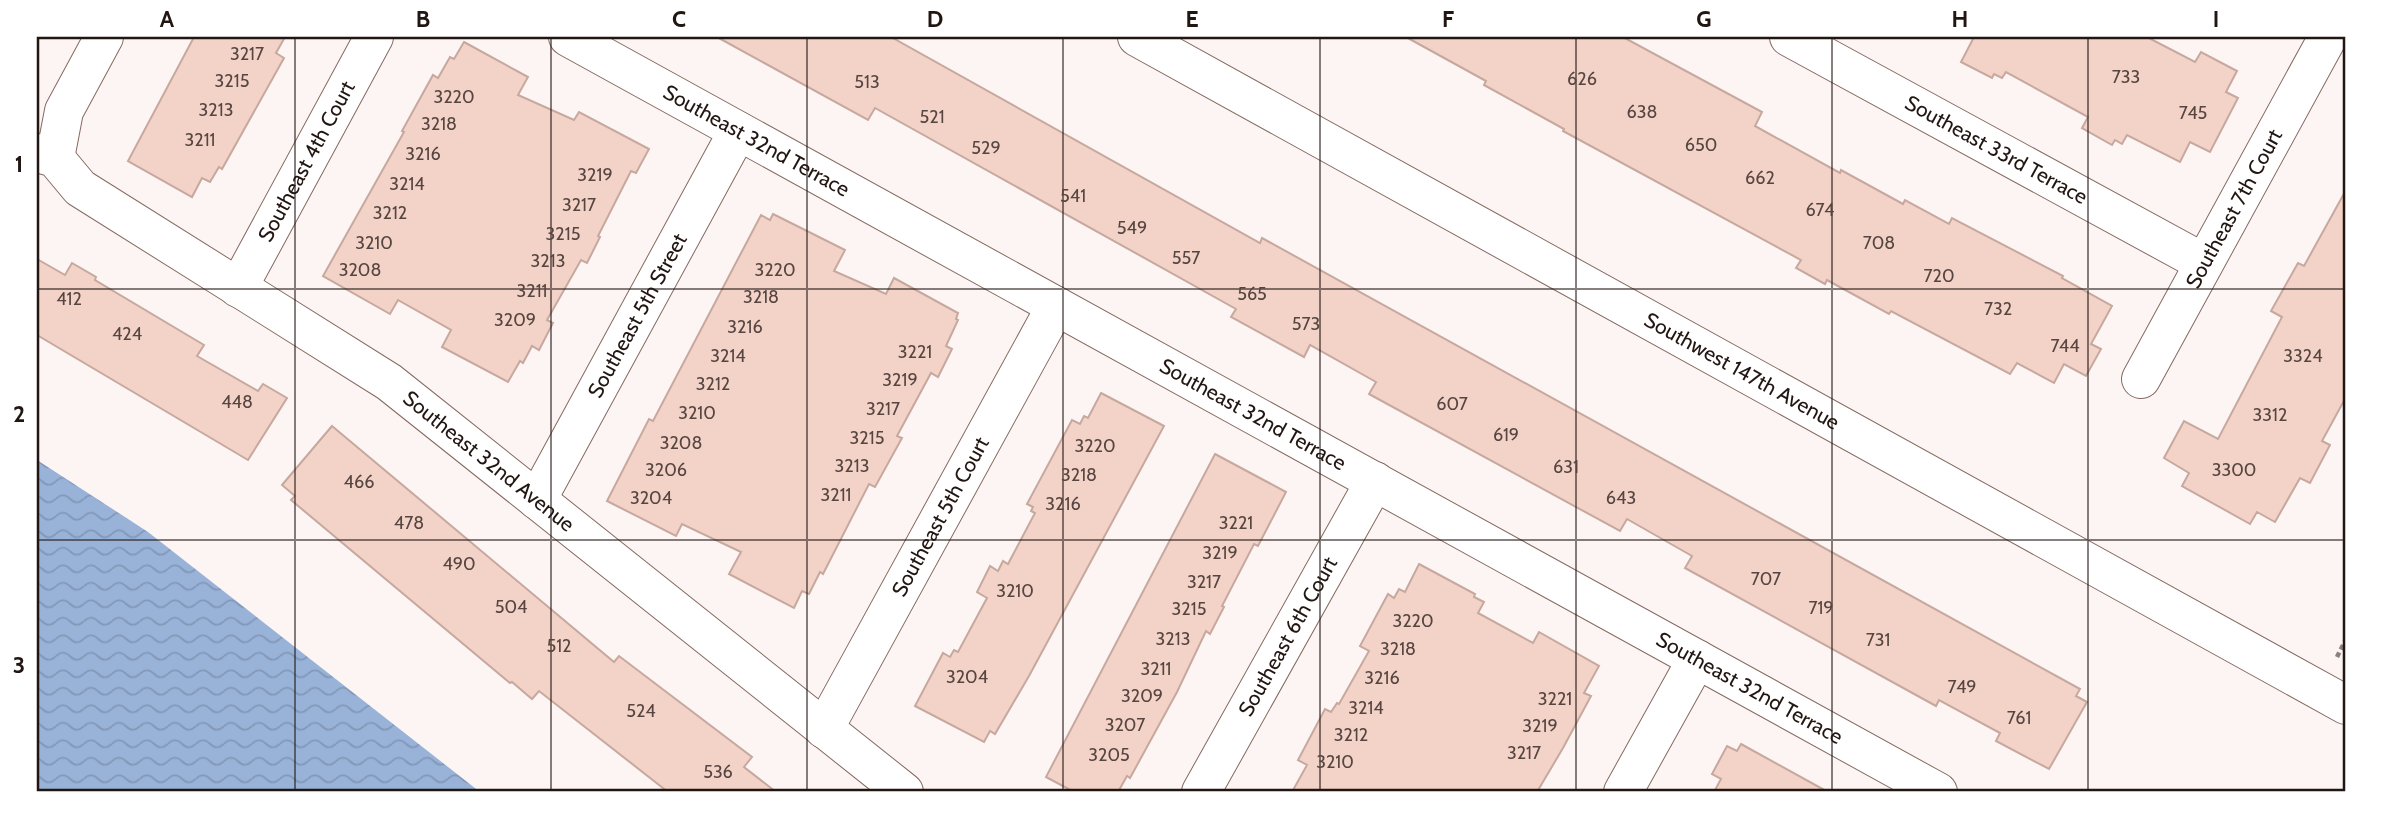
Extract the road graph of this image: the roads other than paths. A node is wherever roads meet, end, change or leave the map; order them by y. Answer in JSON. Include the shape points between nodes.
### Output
{"nodes":[{"id":1,"x":104,"y":37,"type":"edge"},
{"id":2,"x":374,"y":37,"type":"edge"},
{"id":3,"x":568,"y":37,"type":"edge"},
{"id":4,"x":1137,"y":37,"type":"edge"},
{"id":5,"x":1789,"y":37,"type":"edge"},
{"id":6,"x":2328,"y":37,"type":"edge"},
{"id":7,"x":738,"y":131,"type":"junction"},
{"id":8,"x":43,"y":159,"type":"edge"},
{"id":9,"x":2204,"y":263,"type":"junction"},
{"id":10,"x":238,"y":288,"type":"junction"},
{"id":11,"x":1056,"y":306,"type":"junction"},
{"id":12,"x":2141,"y":379,"type":"dead end"},
{"id":13,"x":1375,"y":481,"type":"junction"},
{"id":14,"x":537,"y":500,"type":"junction"},
{"id":15,"x":1697,"y":659,"type":"junction"},
{"id":16,"x":2346,"y":705,"type":"edge"},
{"id":17,"x":824,"y":729,"type":"junction"},
{"id":18,"x":904,"y":792,"type":"edge"},
{"id":19,"x":1201,"y":792,"type":"edge"},
{"id":20,"x":1623,"y":792,"type":"edge"},
{"id":21,"x":1938,"y":792,"type":"edge"}],
"edges":[{"from":1,"to":8,"type":"street"},
{"from":2,"to":10,"type":"street","name":"Southeast 4th Court"},
{"from":3,"to":7,"type":"street","name":"Southeast 32nd Terrace"},
{"from":4,"to":16,"type":"street","name":"Southwest 147th Avenue"},
{"from":5,"to":9,"type":"street","name":"Southeast 33rd Terrace"},
{"from":6,"to":9,"type":"street","name":"Southeast 7th Court"},
{"from":7,"to":11,"type":"street","name":"Southeast 32nd Terrace"},
{"from":7,"to":14,"type":"street","name":"Southeast 5th Street"},
{"from":8,"to":10,"type":"street","name":"Southeast 32nd Avenue","via":[[80,188]]},
{"from":9,"to":12,"type":"street","name":"Southeast 7th Court"},
{"from":10,"to":14,"type":"street","name":"Southeast 32nd Avenue","via":[[389,382]]},
{"from":11,"to":13,"type":"street","name":"Southeast 32nd Terrace"},
{"from":11,"to":17,"type":"street","name":"Southeast 5th Court"},
{"from":13,"to":15,"type":"street","name":"Southeast 32nd Terrace"},
{"from":13,"to":19,"type":"street","name":"Southeast 6th Court"},
{"from":14,"to":17,"type":"street","name":"Southeast 32nd Avenue"},
{"from":15,"to":20,"type":"street"},
{"from":15,"to":21,"type":"street","name":"Southeast 32nd Terrace"},
{"from":17,"to":18,"type":"street","name":"Southeast 32nd Avenue"}]}
